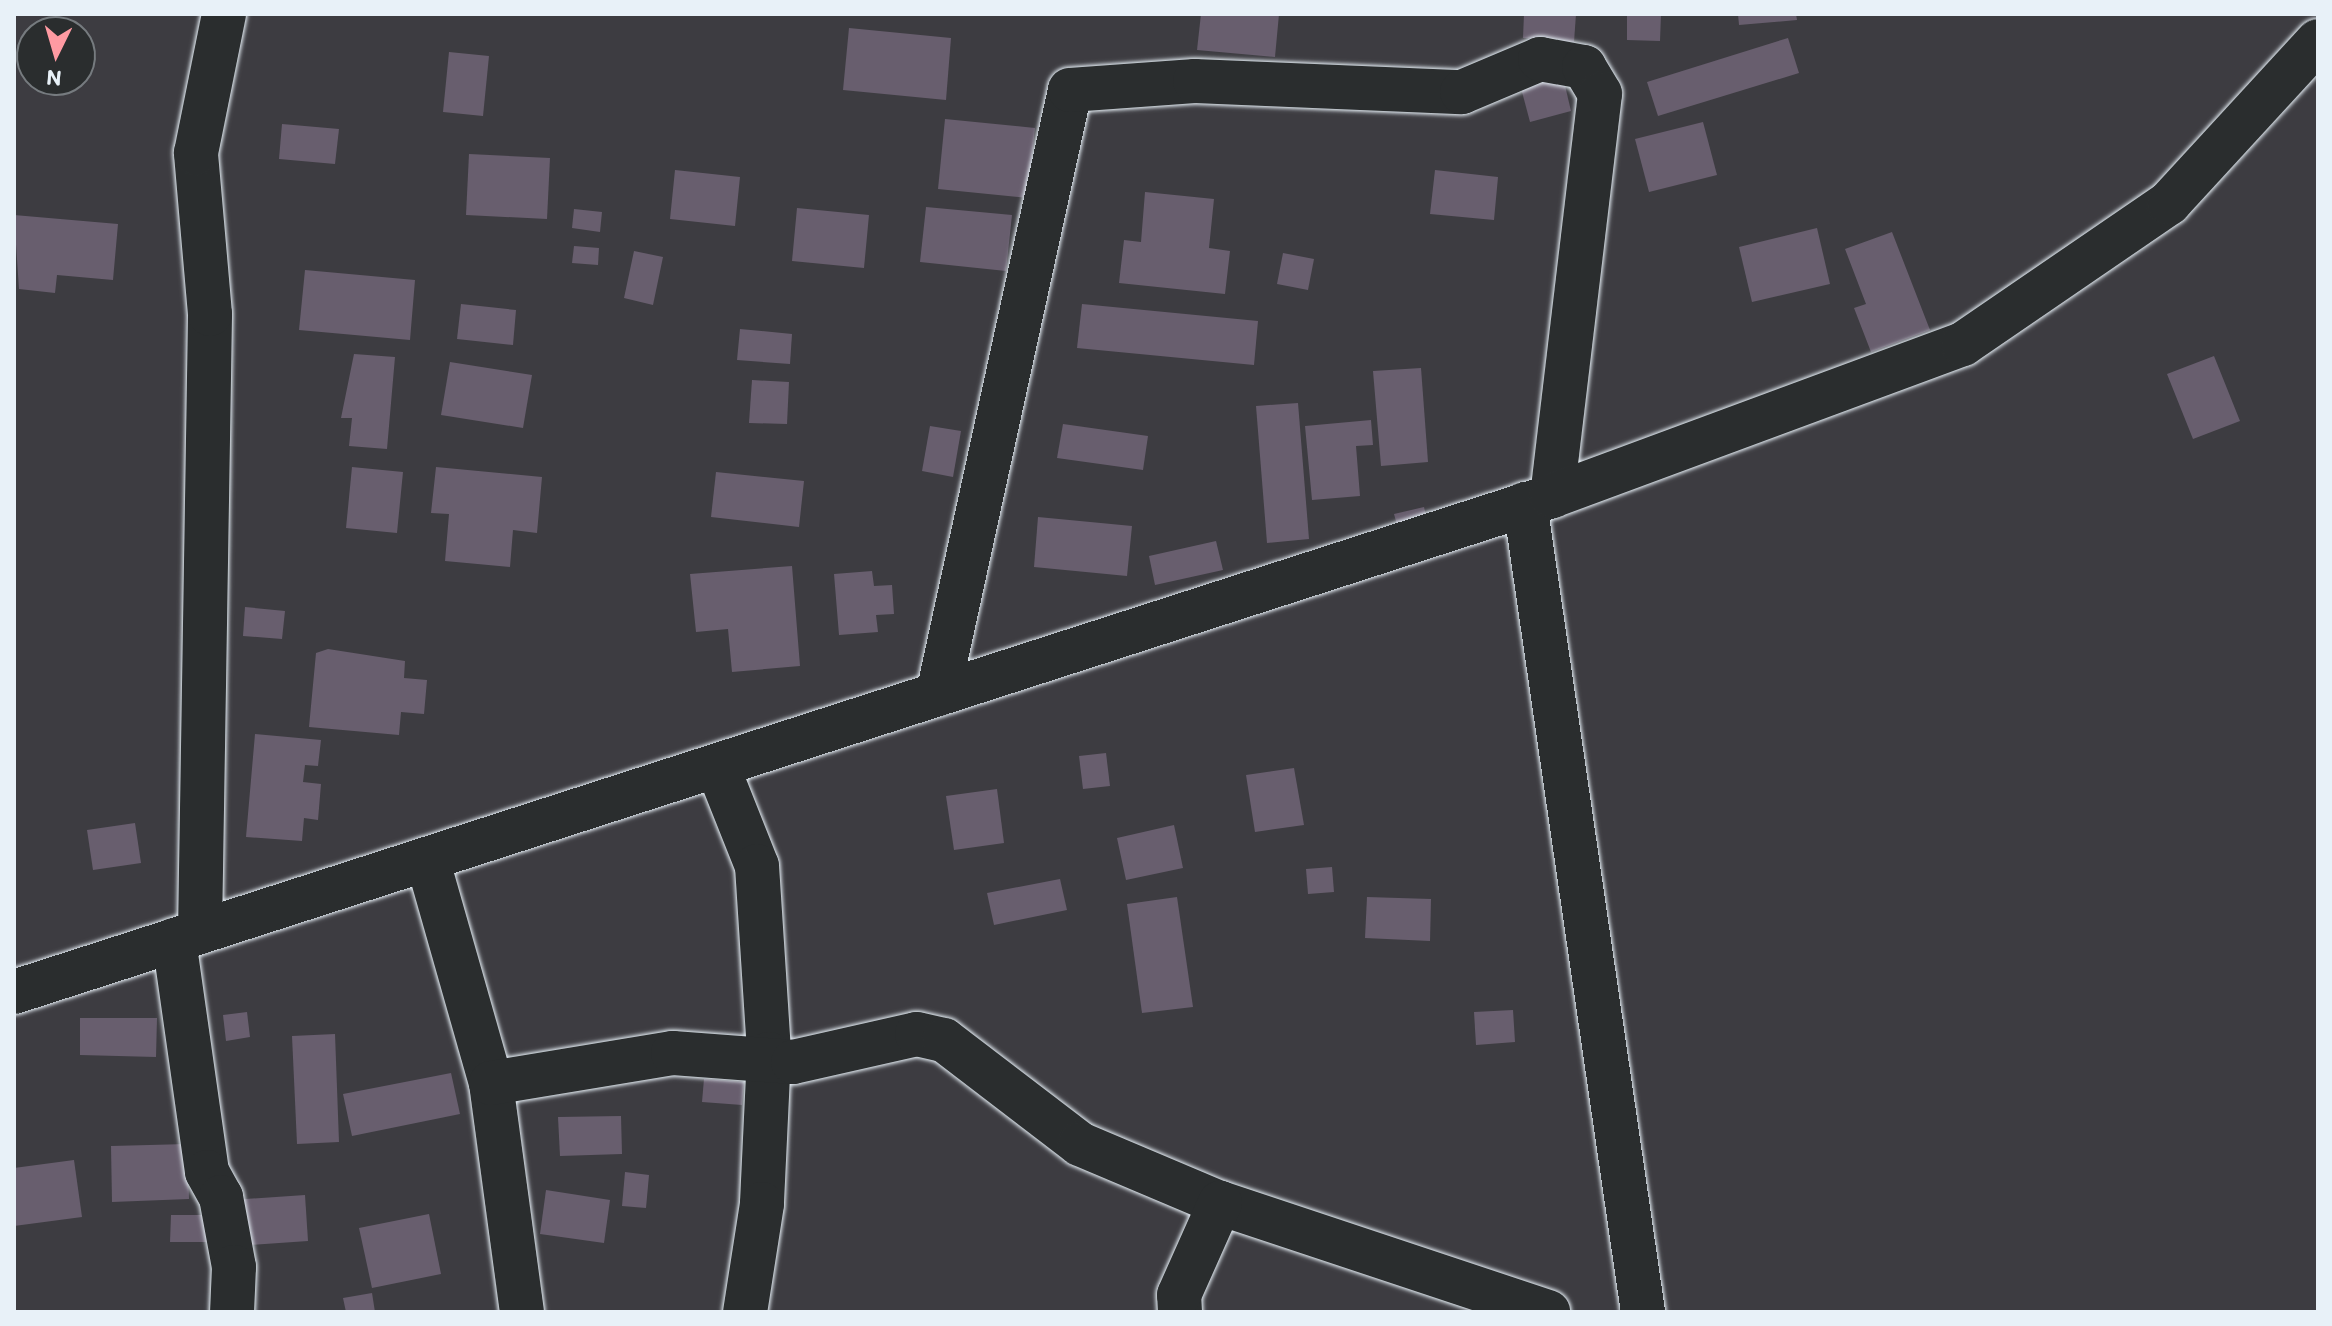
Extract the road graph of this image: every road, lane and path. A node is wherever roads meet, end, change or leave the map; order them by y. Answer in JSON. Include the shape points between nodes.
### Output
{"nodes":[{"id":1,"x":224,"y":14,"type":"edge"},
{"id":2,"x":2318,"y":41,"type":"edge"},
{"id":3,"x":1539,"y":500,"type":"junction"},
{"id":4,"x":938,"y":694,"type":"junction"},
{"id":5,"x":718,"y":768,"type":"junction"},
{"id":6,"x":428,"y":862,"type":"junction"},
{"id":7,"x":187,"y":936,"type":"junction"},
{"id":8,"x":14,"y":992,"type":"edge"},
{"id":9,"x":769,"y":1054,"type":"junction"},
{"id":10,"x":491,"y":1083,"type":"junction"},
{"id":11,"x":1220,"y":1203,"type":"junction"},
{"id":12,"x":232,"y":1312,"type":"edge"},
{"id":13,"x":522,"y":1312,"type":"edge"},
{"id":14,"x":745,"y":1312,"type":"edge"},
{"id":15,"x":1180,"y":1312,"type":"edge"},
{"id":16,"x":1548,"y":1312,"type":"edge"},
{"id":17,"x":1643,"y":1312,"type":"edge"}],
"edges":[{"from":1,"to":7,"type":"street","via":[[196,153],[210,314]]},
{"from":2,"to":3,"type":"street","via":[[2169,203],[1963,344]]},
{"from":3,"to":4,"type":"street"},
{"from":3,"to":4,"type":"street","via":[[1600,94],[1584,67],[1540,59],[1462,92],[1195,81],[1070,90]]},
{"from":3,"to":17,"type":"street"},
{"from":4,"to":5,"type":"street"},
{"from":5,"to":6,"type":"street"},
{"from":5,"to":9,"type":"street","via":[[757,866]]},
{"from":6,"to":7,"type":"street"},
{"from":6,"to":10,"type":"street"},
{"from":7,"to":8,"type":"street"},
{"from":7,"to":12,"type":"street","via":[[207,1172],[221,1197],[234,1267]]},
{"from":9,"to":10,"type":"street","via":[[673,1053]]},
{"from":9,"to":11,"type":"street","via":[[793,1062],[917,1034],[944,1040],[1080,1144]]},
{"from":9,"to":14,"type":"street","via":[[762,1204]]},
{"from":10,"to":13,"type":"street"},
{"from":11,"to":15,"type":"street","via":[[1179,1295]]},
{"from":11,"to":16,"type":"street"}]}
